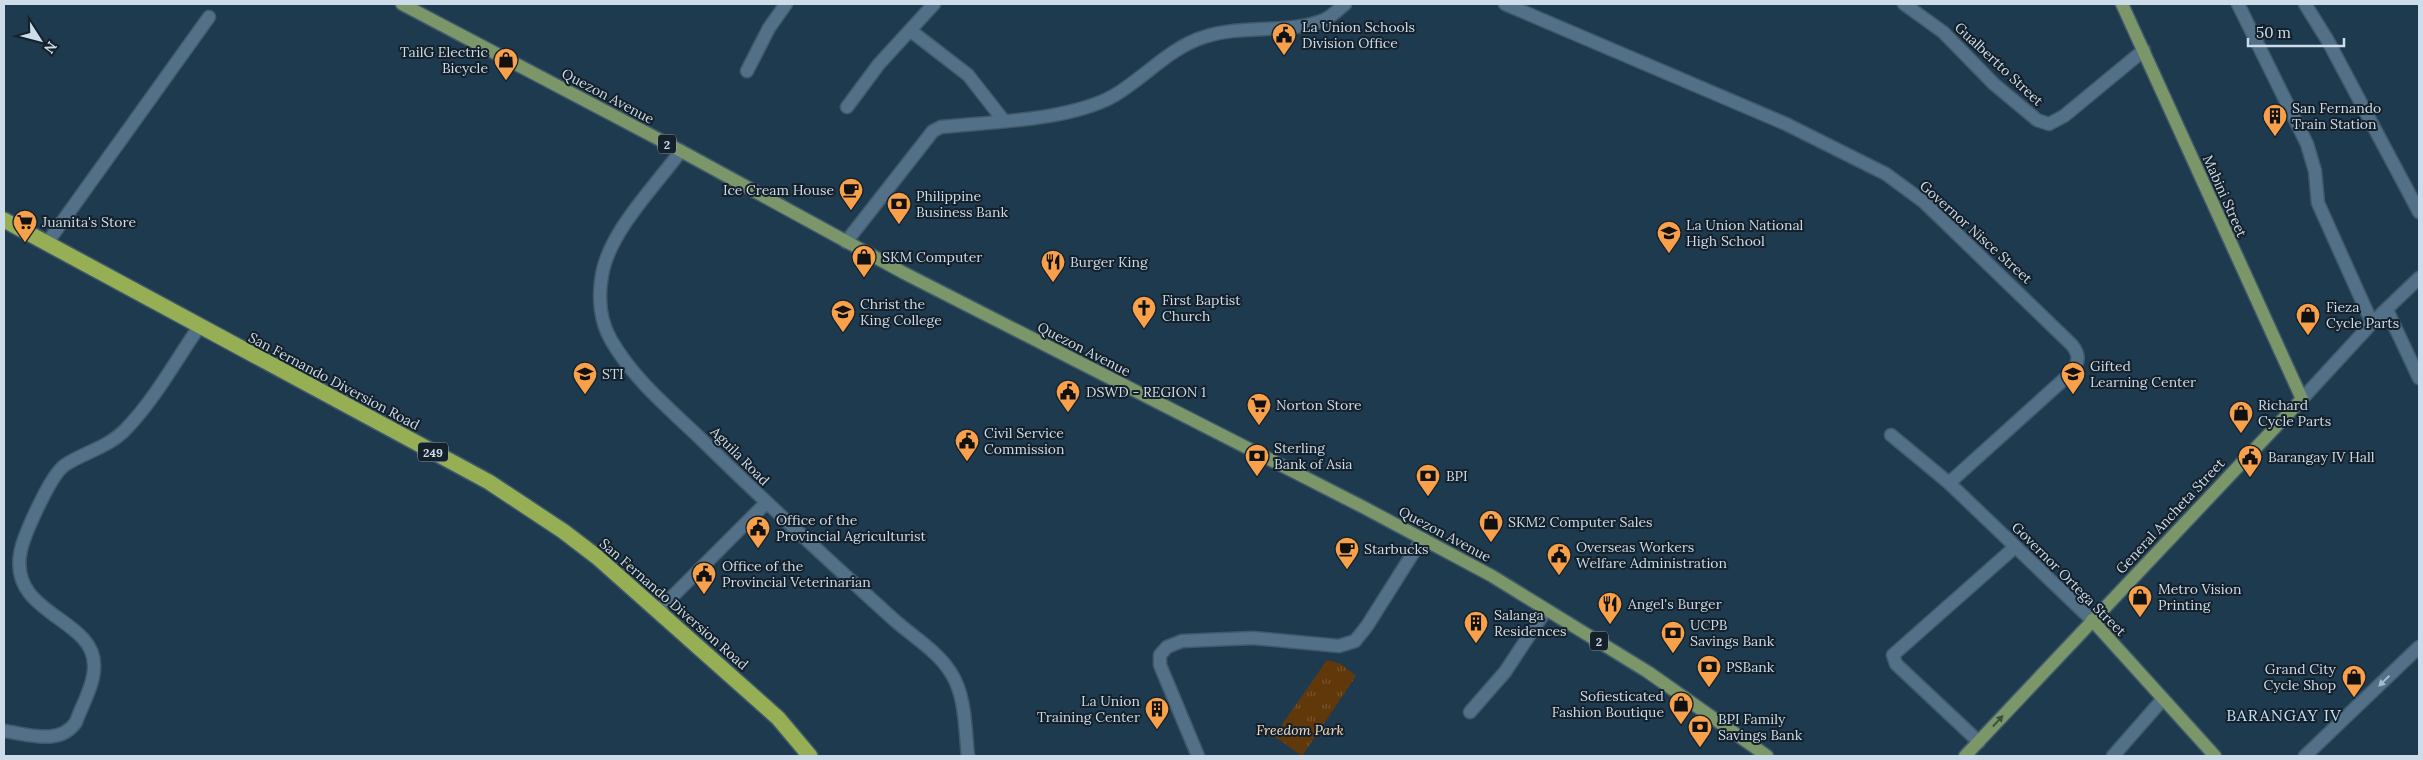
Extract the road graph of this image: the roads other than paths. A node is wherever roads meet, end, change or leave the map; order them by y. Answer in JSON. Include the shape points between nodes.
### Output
{"nodes":[{"id":1,"x":402,"y":4,"type":"edge"},
{"id":2,"x":786,"y":4,"type":"edge"},
{"id":3,"x":934,"y":4,"type":"edge"},
{"id":4,"x":1345,"y":4,"type":"edge"},
{"id":5,"x":1505,"y":4,"type":"edge"},
{"id":6,"x":1904,"y":4,"type":"edge"},
{"id":7,"x":2122,"y":4,"type":"edge"},
{"id":8,"x":2238,"y":4,"type":"edge"},
{"id":9,"x":2305,"y":4,"type":"edge"},
{"id":10,"x":209,"y":17,"type":"dead end"},
{"id":11,"x":911,"y":31,"type":"junction"},
{"id":12,"x":2144,"y":50,"type":"junction"},
{"id":13,"x":748,"y":72,"type":"dead end"},
{"id":14,"x":847,"y":107,"type":"dead end"},
{"id":15,"x":1004,"y":120,"type":"junction"},
{"id":16,"x":681,"y":151,"type":"junction"},
{"id":17,"x":2419,"y":212,"type":"edge"},
{"id":18,"x":4,"y":220,"type":"edge"},
{"id":19,"x":846,"y":242,"type":"junction"},
{"id":20,"x":47,"y":243,"type":"junction"},
{"id":21,"x":2419,"y":278,"type":"edge"},
{"id":22,"x":2387,"y":310,"type":"junction"},
{"id":23,"x":2372,"y":323,"type":"junction"},
{"id":24,"x":199,"y":327,"type":"junction"},
{"id":25,"x":2419,"y":378,"type":"edge"},
{"id":26,"x":2302,"y":399,"type":"junction"},
{"id":27,"x":1891,"y":435,"type":"dead end"},
{"id":28,"x":1949,"y":483,"type":"junction"},
{"id":29,"x":766,"y":503,"type":"junction"},
{"id":30,"x":1422,"y":539,"type":"junction"},
{"id":31,"x":2015,"y":547,"type":"junction"},
{"id":32,"x":1546,"y":610,"type":"junction"},
{"id":33,"x":657,"y":612,"type":"junction"},
{"id":34,"x":2092,"y":620,"type":"junction"},
{"id":35,"x":2419,"y":647,"type":"edge"},
{"id":36,"x":2163,"y":699,"type":"junction"},
{"id":37,"x":1470,"y":712,"type":"dead end"},
{"id":38,"x":4,"y":731,"type":"edge"},
{"id":39,"x":1979,"y":742,"type":"junction"},
{"id":40,"x":810,"y":756,"type":"edge"},
{"id":41,"x":968,"y":756,"type":"edge"},
{"id":42,"x":1198,"y":756,"type":"edge"},
{"id":43,"x":1767,"y":756,"type":"edge"},
{"id":44,"x":1965,"y":756,"type":"edge"},
{"id":45,"x":2113,"y":756,"type":"edge"},
{"id":46,"x":2215,"y":756,"type":"edge"},
{"id":47,"x":2305,"y":756,"type":"edge"}],
"edges":[{"from":1,"to":16,"type":"main road","name":"Quezon Avenue","number":"2"},
{"from":2,"to":13,"type":"street","via":[[769,28]]},
{"from":3,"to":11,"type":"street"},
{"from":4,"to":15,"type":"street","via":[[1325,20],[1302,25],[1241,28],[1204,37],[1186,45],[1115,95],[1082,110]]},
{"from":5,"to":28,"type":"street","name":"Governor Nisce Street","via":[[1786,124],[1886,174],[1924,202],[2072,345],[2078,358],[2072,372]]},
{"from":6,"to":12,"type":"street","name":"Gualbertto Street","via":[[1943,32],[2012,101],[2043,124],[2064,116]]},
{"from":7,"to":12,"type":"main road","name":"Mabini Street"},
{"from":8,"to":23,"type":"street","via":[[2307,144],[2315,172],[2318,204]]},
{"from":9,"to":17,"type":"street"},
{"from":10,"to":20,"type":"street"},
{"from":11,"to":14,"type":"street","via":[[884,58]]},
{"from":11,"to":15,"type":"street","via":[[968,75]]},
{"from":12,"to":26,"type":"main road","name":"Mabini Street"},
{"from":15,"to":19,"type":"street","via":[[941,127],[934,131]]},
{"from":16,"to":19,"type":"main road","name":"Quezon Avenue","number":"2"},
{"from":16,"to":29,"type":"street","name":"Aguila Road","via":[[612,246],[602,274],[600,310],[610,338],[633,373]]},
{"from":18,"to":20,"type":"highway","name":"San Fernando Diversion Road","number":"249"},
{"from":19,"to":30,"type":"main road","name":"Quezon Avenue","number":"2"},
{"from":20,"to":24,"type":"highway","name":"San Fernando Diversion Road","number":"249"},
{"from":21,"to":22,"type":"street","name":"General Ancheta Street"},
{"from":22,"to":23,"type":"street","name":"General Ancheta Street"},
{"from":22,"to":25,"type":"street"},
{"from":23,"to":26,"type":"street","name":"General Ancheta Street"},
{"from":24,"to":33,"type":"highway","name":"San Fernando Diversion Road","number":"249","via":[[523,503],[596,557]]},
{"from":24,"to":38,"type":"street","via":[[127,428],[110,442],[66,464],[53,479],[24,540],[19,557],[20,573],[37,604],[90,646],[94,666],[76,722],[65,734],[52,737]]},
{"from":26,"to":34,"type":"main road","name":"General Ancheta Street"},
{"from":27,"to":28,"type":"street","name":"Governor Ortega Street"},
{"from":28,"to":31,"type":"street","name":"Governor Ortega Street"},
{"from":29,"to":33,"type":"street"},
{"from":29,"to":41,"type":"street","name":"Aguila Road","via":[[951,672],[962,706]]},
{"from":30,"to":32,"type":"main road","name":"Quezon Avenue","number":"2","via":[[1492,576]]},
{"from":30,"to":42,"type":"street","via":[[1355,641],[1339,646],[1253,638],[1182,641],[1167,647],[1160,655],[1160,665]]},
{"from":31,"to":34,"type":"street","name":"Governor Ortega Street"},
{"from":31,"to":39,"type":"street","via":[[1893,655],[1896,664]]},
{"from":32,"to":37,"type":"street","via":[[1505,672]]},
{"from":32,"to":43,"type":"main road","name":"Quezon Avenue","number":"2","via":[[1648,672]]},
{"from":33,"to":40,"type":"highway","name":"San Fernando Diversion Road","number":"249","via":[[778,718]]},
{"from":34,"to":36,"type":"main road","name":"Governor Ortega Street"},
{"from":39,"to":34,"type":"main road","name":"General Ancheta Street","one_way":true},
{"from":35,"to":47,"type":"street","one_way":true},
{"from":36,"to":45,"type":"street"},
{"from":36,"to":46,"type":"main road","name":"Governor Ortega Street"},
{"from":39,"to":44,"type":"main road","name":"General Ancheta Street"}]}
